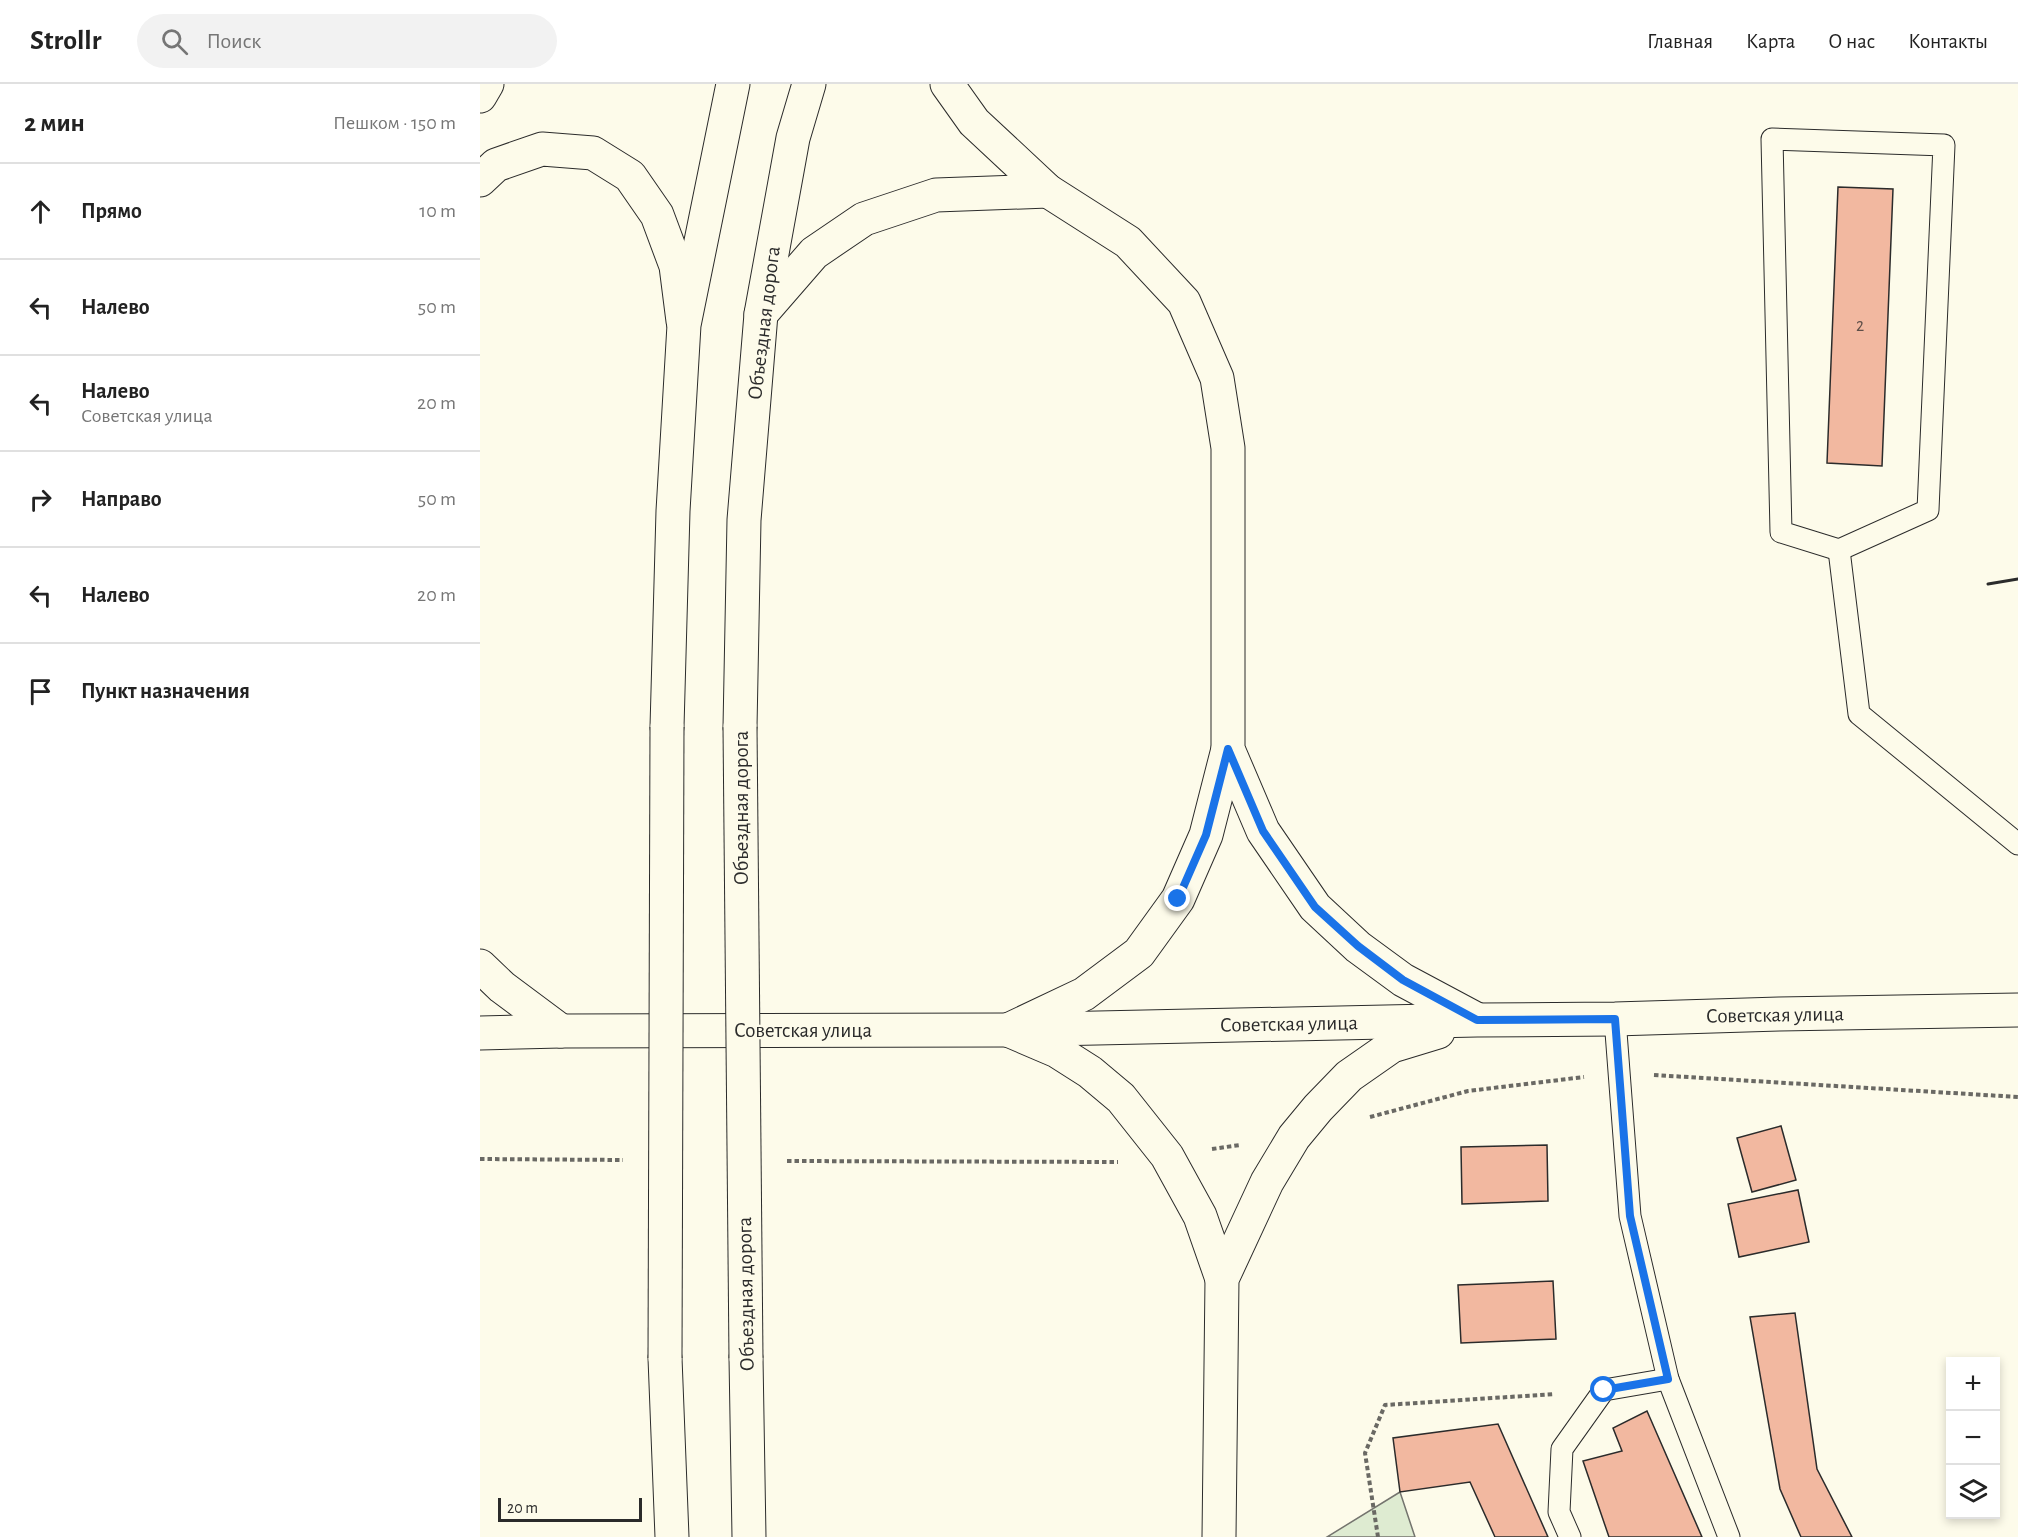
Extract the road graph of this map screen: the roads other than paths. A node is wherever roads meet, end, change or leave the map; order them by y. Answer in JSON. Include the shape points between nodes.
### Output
{"nodes":[{"id":1,"x":487,"y":84,"type":"edge"},
{"id":2,"x":733,"y":84,"type":"edge"},
{"id":3,"x":808,"y":84,"type":"edge"},
{"id":4,"x":947,"y":84,"type":"edge"},
{"id":5,"x":480,"y":96,"type":"edge"},
{"id":6,"x":480,"y":180,"type":"edge"},
{"id":7,"x":1048,"y":191,"type":"junction"},
{"id":8,"x":761,"y":314,"type":"junction"},
{"id":9,"x":684,"y":325,"type":"junction"},
{"id":10,"x":1839,"y":550,"type":"junction"},
{"id":11,"x":1228,"y":749,"type":"junction"},
{"id":12,"x":2018,"y":844,"type":"edge"},
{"id":13,"x":480,"y":966,"type":"edge"},
{"id":14,"x":2018,"y":1010,"type":"edge"},
{"id":15,"x":1615,"y":1019,"type":"junction"},
{"id":16,"x":1477,"y":1020,"type":"junction"},
{"id":17,"x":1008,"y":1030,"type":"junction"},
{"id":18,"x":561,"y":1031,"type":"junction"},
{"id":19,"x":480,"y":1033,"type":"edge"},
{"id":20,"x":1222,"y":1279,"type":"junction"},
{"id":21,"x":1668,"y":1379,"type":"junction"},
{"id":22,"x":672,"y":1537,"type":"edge"},
{"id":23,"x":749,"y":1537,"type":"edge"},
{"id":24,"x":1219,"y":1537,"type":"edge"},
{"id":25,"x":1570,"y":1537,"type":"edge"},
{"id":26,"x":1729,"y":1537,"type":"edge"}],
"edges":[{"from":1,"to":5,"type":"main road"},
{"from":2,"to":9,"type":"main road"},
{"from":3,"to":8,"type":"main road","name":"Объездная дорога","via":[[793,138]]},
{"from":4,"to":7,"type":"main road","via":[[974,122]]},
{"from":6,"to":9,"type":"main road","via":[[496,165],[542,149],[593,153],[630,176],[657,215],[676,266]]},
{"from":7,"to":8,"type":"main road","via":[[936,195],[864,219],[814,253]]},
{"from":7,"to":11,"type":"main road","via":[[1128,242],[1184,302],[1217,378],[1228,448]]},
{"from":8,"to":23,"type":"main road","name":"Объездная дорога","bridge":true,"via":[[744,520],[740,727]]},
{"from":9,"to":22,"type":"main road","bridge":true,"via":[[673,511],[667,727],[665,1358]]},
{"from":10,"to":10,"type":"lane","via":[[1928,510],[1944,145],[1772,139],[1781,532]]},
{"from":10,"to":12,"type":"lane","via":[[1859,714]]},
{"from":11,"to":16,"type":"main road","via":[[1263,831],[1315,907],[1403,980]]},
{"from":11,"to":17,"type":"main road","via":[[1206,835],[1183,889],[1139,953],[1084,994]]},
{"from":13,"to":18,"type":"main road"},
{"from":14,"to":15,"type":"main road","name":"Советская улица"},
{"from":15,"to":16,"type":"main road","name":"Советская улица"},
{"from":15,"to":21,"type":"lane","via":[[1630,1216]]},
{"from":16,"to":17,"type":"main road","name":"Советская улица"},
{"from":16,"to":20,"type":"main road","via":[[1392,1046],[1349,1076],[1294,1137],[1267,1182]]},
{"from":17,"to":18,"type":"main road","name":"Советская улица"},
{"from":17,"to":20,"type":"main road","via":[[1058,1051],[1121,1098],[1167,1156],[1200,1216]]},
{"from":18,"to":19,"type":"main road","name":"Советская улица"},
{"from":20,"to":24,"type":"main road"},
{"from":21,"to":25,"type":"lane","via":[[1604,1390],[1562,1449],[1559,1512]]},
{"from":21,"to":26,"type":"lane"}]}
